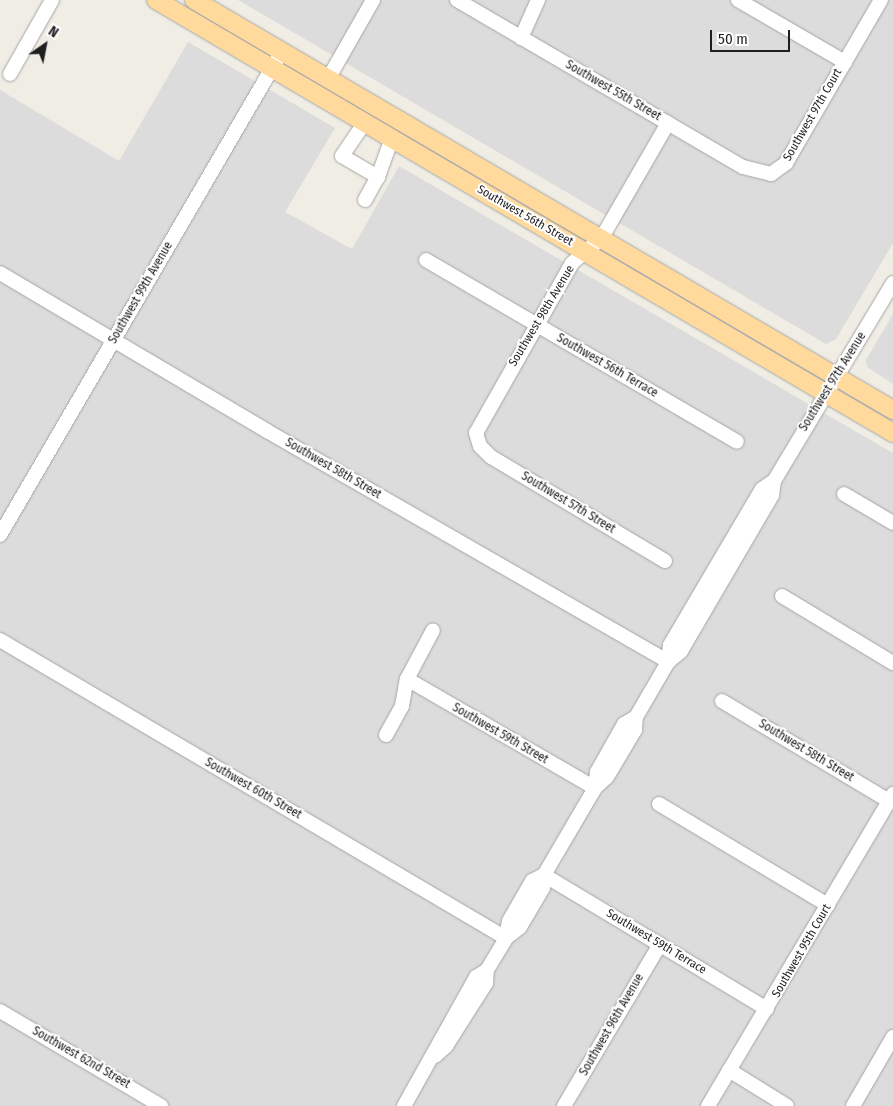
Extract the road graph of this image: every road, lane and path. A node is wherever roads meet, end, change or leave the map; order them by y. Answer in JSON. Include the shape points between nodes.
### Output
{"nodes":[{"id":1,"x":52,"y":0,"type":"edge"},
{"id":2,"x":156,"y":0,"type":"edge"},
{"id":3,"x":194,"y":0,"type":"edge"},
{"id":4,"x":373,"y":0,"type":"edge"},
{"id":5,"x":457,"y":0,"type":"edge"},
{"id":6,"x":538,"y":0,"type":"edge"},
{"id":7,"x":738,"y":0,"type":"edge"},
{"id":8,"x":881,"y":0,"type":"edge"},
{"id":9,"x":521,"y":38,"type":"junction"},
{"id":10,"x":282,"y":52,"type":"junction"},
{"id":11,"x":845,"y":62,"type":"junction"},
{"id":12,"x":272,"y":68,"type":"junction"},
{"id":13,"x":10,"y":74,"type":"dead end"},
{"id":14,"x":328,"y":79,"type":"junction"},
{"id":15,"x":365,"y":122,"type":"junction"},
{"id":16,"x":668,"y":123,"type":"junction"},
{"id":17,"x":392,"y":138,"type":"junction"},
{"id":18,"x":771,"y":174,"type":"joint"},
{"id":19,"x":378,"y":176,"type":"junction"},
{"id":20,"x":364,"y":200,"type":"dead end"},
{"id":21,"x":601,"y":239,"type":"junction"},
{"id":22,"x":584,"y":250,"type":"junction"},
{"id":23,"x":426,"y":260,"type":"dead end"},
{"id":24,"x":0,"y":273,"type":"edge"},
{"id":25,"x":893,"y":282,"type":"edge"},
{"id":26,"x":536,"y":324,"type":"junction"},
{"id":27,"x":114,"y":340,"type":"junction"},
{"id":28,"x":837,"y":376,"type":"junction"},
{"id":29,"x":826,"y":393,"type":"junction"},
{"id":30,"x":893,"y":410,"type":"edge"},
{"id":31,"x":893,"y":433,"type":"edge"},
{"id":32,"x":477,"y":440,"type":"joint"},
{"id":33,"x":737,"y":442,"type":"dead end"},
{"id":34,"x":844,"y":494,"type":"dead end"},
{"id":35,"x":893,"y":523,"type":"edge"},
{"id":36,"x":0,"y":535,"type":"edge"},
{"id":37,"x":665,"y":561,"type":"dead end"},
{"id":38,"x":782,"y":596,"type":"dead end"},
{"id":39,"x":433,"y":630,"type":"dead end"},
{"id":40,"x":0,"y":640,"type":"edge"},
{"id":41,"x":668,"y":662,"type":"junction"},
{"id":42,"x":893,"y":663,"type":"edge"},
{"id":43,"x":406,"y":679,"type":"junction"},
{"id":44,"x":722,"y":701,"type":"dead end"},
{"id":45,"x":386,"y":735,"type":"dead end"},
{"id":46,"x":594,"y":788,"type":"junction"},
{"id":47,"x":891,"y":798,"type":"edge"},
{"id":48,"x":660,"y":804,"type":"dead end"},
{"id":49,"x":544,"y":875,"type":"junction"},
{"id":50,"x":828,"y":905,"type":"junction"},
{"id":51,"x":506,"y":938,"type":"junction"},
{"id":52,"x":660,"y":944,"type":"junction"},
{"id":53,"x":767,"y":1009,"type":"junction"},
{"id":54,"x":0,"y":1011,"type":"edge"},
{"id":55,"x":893,"y":1037,"type":"edge"},
{"id":56,"x":728,"y":1070,"type":"junction"},
{"id":57,"x":161,"y":1106,"type":"edge"},
{"id":58,"x":404,"y":1106,"type":"edge"},
{"id":59,"x":564,"y":1106,"type":"edge"},
{"id":60,"x":708,"y":1106,"type":"edge"},
{"id":61,"x":787,"y":1106,"type":"edge"},
{"id":62,"x":853,"y":1106,"type":"edge"}],
"edges":[{"from":1,"to":13,"type":"street"},
{"from":2,"to":12,"type":"main road","name":"Southwest 56th Street"},
{"from":3,"to":10,"type":"main road","name":"Southwest 56th Street"},
{"from":4,"to":14,"type":"street"},
{"from":5,"to":9,"type":"street","name":"Southwest 55th Street"},
{"from":6,"to":9,"type":"street"},
{"from":7,"to":11,"type":"street"},
{"from":8,"to":11,"type":"street","name":"Southwest 97th Court"},
{"from":9,"to":16,"type":"street","name":"Southwest 55th Street"},
{"from":10,"to":12,"type":"street","name":"Southwest 99th Avenue"},
{"from":10,"to":14,"type":"main road","name":"Southwest 56th Street"},
{"from":11,"to":18,"type":"street","name":"Southwest 97th Court","via":[[786,164]]},
{"from":12,"to":15,"type":"main road","name":"Southwest 56th Street"},
{"from":12,"to":27,"type":"street","name":"Southwest 99th Avenue"},
{"from":14,"to":21,"type":"main road","name":"Southwest 56th Street"},
{"from":15,"to":17,"type":"main road","name":"Southwest 56th Street"},
{"from":15,"to":19,"type":"street","via":[[342,156]]},
{"from":16,"to":18,"type":"street","name":"Southwest 55th Street","via":[[743,168]]},
{"from":16,"to":21,"type":"street","name":"Southwest 98th Avenue"},
{"from":17,"to":19,"type":"street"},
{"from":17,"to":22,"type":"main road","name":"Southwest 56th Street"},
{"from":19,"to":20,"type":"street"},
{"from":21,"to":22,"type":"street","name":"Southwest 98th Avenue"},
{"from":21,"to":28,"type":"main road","name":"Southwest 56th Street"},
{"from":22,"to":26,"type":"street","name":"Southwest 98th Avenue","via":[[572,263]]},
{"from":22,"to":29,"type":"main road","name":"Southwest 56th Street"},
{"from":23,"to":26,"type":"street","name":"Southwest 56th Terrace"},
{"from":24,"to":27,"type":"street","name":"Southwest 58th Street"},
{"from":25,"to":28,"type":"street","name":"Southwest 97th Avenue"},
{"from":26,"to":32,"type":"street","name":"Southwest 98th Avenue","via":[[480,421]]},
{"from":26,"to":33,"type":"street","name":"Southwest 56th Terrace"},
{"from":27,"to":36,"type":"street","name":"Southwest 99th Avenue"},
{"from":27,"to":41,"type":"street","name":"Southwest 58th Street"},
{"from":28,"to":29,"type":"street","name":"Southwest 97th Avenue"},
{"from":28,"to":30,"type":"main road","name":"Southwest 56th Street"},
{"from":29,"to":31,"type":"main road","name":"Southwest 56th Street"},
{"from":29,"to":41,"type":"street","name":"Southwest 97th Avenue","via":[[774,481],[762,490],[675,637]]},
{"from":32,"to":37,"type":"street","name":"Southwest 57th Street","via":[[491,457]]},
{"from":34,"to":35,"type":"street"},
{"from":38,"to":42,"type":"street"},
{"from":39,"to":43,"type":"street"},
{"from":40,"to":51,"type":"street","name":"Southwest 60th Street"},
{"from":41,"to":46,"type":"street","name":"Southwest 97th Avenue","via":[[636,717],[624,724],[596,772]]},
{"from":43,"to":45,"type":"street","via":[[402,706]]},
{"from":43,"to":46,"type":"street","name":"Southwest 59th Street"},
{"from":44,"to":47,"type":"street","name":"Southwest 58th Street"},
{"from":46,"to":49,"type":"street","name":"Southwest 97th Avenue"},
{"from":47,"to":50,"type":"street","name":"Southwest 95th Court"},
{"from":48,"to":50,"type":"street"},
{"from":49,"to":51,"type":"street","name":"Southwest 97th Avenue","via":[[532,882],[509,920]]},
{"from":49,"to":52,"type":"street","name":"Southwest 59th Terrace"},
{"from":50,"to":53,"type":"street","name":"Southwest 95th Court"},
{"from":51,"to":58,"type":"street","name":"Southwest 97th Avenue","via":[[487,970],[476,977],[439,1041],[435,1056]]},
{"from":52,"to":53,"type":"street","name":"Southwest 59th Terrace"},
{"from":52,"to":59,"type":"street","name":"Southwest 96th Avenue"},
{"from":53,"to":56,"type":"street","name":"Southwest 95th Court"},
{"from":54,"to":57,"type":"street","name":"Southwest 62nd Street"},
{"from":55,"to":62,"type":"street"},
{"from":56,"to":60,"type":"street","name":"Southwest 95th Court"},
{"from":56,"to":61,"type":"street"}]}
